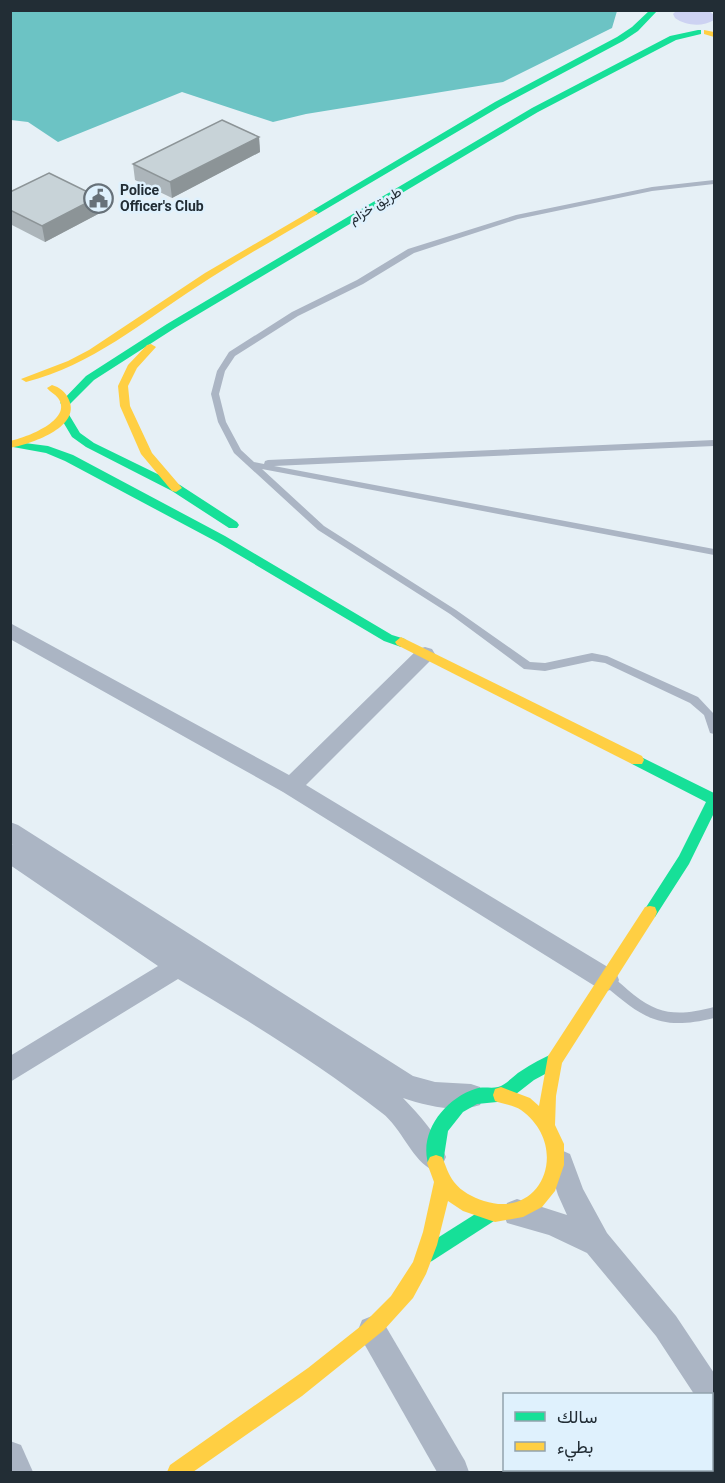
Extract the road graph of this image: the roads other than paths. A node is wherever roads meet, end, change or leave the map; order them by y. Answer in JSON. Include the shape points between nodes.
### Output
{"nodes":[{"id":1,"x":655,"y":10,"type":"edge"},
{"id":2,"x":708,"y":32,"type":"edge"},
{"id":3,"x":704,"y":47,"type":"edge"},
{"id":4,"x":603,"y":74,"type":"junction"},
{"id":5,"x":714,"y":182,"type":"edge"},
{"id":6,"x":138,"y":321,"type":"junction"},
{"id":7,"x":171,"y":326,"type":"junction"},
{"id":8,"x":74,"y":345,"type":"dead end"},
{"id":9,"x":10,"y":380,"type":"edge"},
{"id":10,"x":26,"y":380,"type":"junction"},
{"id":11,"x":65,"y":409,"type":"junction"},
{"id":12,"x":714,"y":443,"type":"edge"},
{"id":13,"x":14,"y":445,"type":"edge"},
{"id":14,"x":362,"y":458,"type":"junction"},
{"id":15,"x":251,"y":464,"type":"junction"},
{"id":16,"x":357,"y":483,"type":"junction"},
{"id":17,"x":176,"y":488,"type":"junction"},
{"id":18,"x":243,"y":532,"type":"dead end"},
{"id":19,"x":714,"y":552,"type":"edge"},
{"id":20,"x":321,"y":582,"type":"dead end"},
{"id":21,"x":10,"y":630,"type":"edge"},
{"id":22,"x":417,"y":649,"type":"junction"},
{"id":23,"x":714,"y":730,"type":"edge"},
{"id":24,"x":291,"y":786,"type":"junction"},
{"id":25,"x":714,"y":799,"type":"edge"},
{"id":26,"x":10,"y":831,"type":"edge"},
{"id":27,"x":10,"y":853,"type":"edge"},
{"id":28,"x":186,"y":959,"type":"junction"},
{"id":29,"x":607,"y":980,"type":"junction"},
{"id":30,"x":714,"y":1013,"type":"edge"},
{"id":31,"x":554,"y":1061,"type":"junction"},
{"id":32,"x":10,"y":1070,"type":"edge"},
{"id":33,"x":501,"y":1095,"type":"junction"},
{"id":34,"x":475,"y":1097,"type":"junction"},
{"id":35,"x":547,"y":1125,"type":"junction"},
{"id":36,"x":557,"y":1150,"type":"junction"},
{"id":37,"x":433,"y":1157,"type":"junction"},
{"id":38,"x":442,"y":1183,"type":"junction"},
{"id":39,"x":516,"y":1213,"type":"junction"},
{"id":40,"x":488,"y":1215,"type":"junction"},
{"id":41,"x":597,"y":1243,"type":"junction"},
{"id":42,"x":426,"y":1255,"type":"junction"},
{"id":43,"x":372,"y":1330,"type":"junction"},
{"id":44,"x":710,"y":1393,"type":"edge"},
{"id":45,"x":10,"y":1456,"type":"edge"},
{"id":46,"x":18,"y":1473,"type":"edge"},
{"id":47,"x":177,"y":1473,"type":"edge"},
{"id":48,"x":454,"y":1473,"type":"edge"}],
"edges":[{"from":1,"to":2,"type":"main road","via":[[657,20],[665,25]]},
{"from":1,"to":6,"type":"main road","name":"طريق خزام","via":[[620,39],[498,104],[195,283]]},
{"from":2,"to":4,"type":"main road","name":"طريق خزام","via":[[673,38]]},
{"from":3,"to":4,"type":"main road","via":[[651,55]]},
{"from":4,"to":7,"type":"main road","name":"طريق خزام"},
{"from":5,"to":15,"type":"lane","via":[[579,203],[467,232],[411,251],[295,314],[232,354],[221,371],[215,394],[222,422],[237,451]]},
{"from":6,"to":8,"type":"main road"},
{"from":6,"to":10,"type":"main road","name":"طريق خزام","via":[[68,366]]},
{"from":7,"to":11,"type":"main road","name":"طريق خزام","via":[[90,378]]},
{"from":7,"to":17,"type":"main road","via":[[132,367],[123,386],[125,406],[147,454]]},
{"from":9,"to":10,"type":"main road"},
{"from":10,"to":11,"type":"main road","via":[[45,383],[58,391]]},
{"from":11,"to":13,"type":"main road","name":"طريق خزام","via":[[54,428]]},
{"from":11,"to":17,"type":"main road","via":[[76,435]]},
{"from":12,"to":14,"type":"lane"},
{"from":13,"to":22,"type":"main road","via":[[69,458],[221,539],[388,638]]},
{"from":14,"to":15,"type":"lane"},
{"from":14,"to":16,"type":"lane","via":[[341,470],[343,477]]},
{"from":15,"to":16,"type":"lane"},
{"from":15,"to":23,"type":"lane","via":[[321,528],[453,612],[528,666],[545,667],[592,657],[607,660],[694,700],[708,713]]},
{"from":16,"to":19,"type":"lane"},
{"from":17,"to":18,"type":"main road"},
{"from":20,"to":22,"type":"main road","via":[[398,632]]},
{"from":21,"to":24,"type":"street"},
{"from":22,"to":24,"type":"street"},
{"from":22,"to":25,"type":"main road"},
{"from":24,"to":29,"type":"street"},
{"from":25,"to":29,"type":"main road","via":[[684,860]]},
{"from":26,"to":28,"type":"street"},
{"from":27,"to":28,"type":"street"},
{"from":28,"to":32,"type":"street"},
{"from":28,"to":34,"type":"street","via":[[407,1087]]},
{"from":28,"to":37,"type":"street","via":[[393,1106]]},
{"from":29,"to":30,"type":"lane","via":[[657,1017],[689,1020]]},
{"from":29,"to":31,"type":"main road"},
{"from":31,"to":33,"type":"main road"},
{"from":31,"to":35,"type":"main road"},
{"from":33,"to":34,"type":"main road"},
{"from":33,"to":35,"type":"main road","via":[[527,1105]]},
{"from":34,"to":37,"type":"main road","via":[[452,1109],[437,1130]]},
{"from":35,"to":36,"type":"main road"},
{"from":36,"to":39,"type":"main road","via":[[555,1177],[540,1199]]},
{"from":36,"to":41,"type":"street","via":[[571,1195]]},
{"from":37,"to":38,"type":"main road"},
{"from":38,"to":40,"type":"main road","via":[[461,1204]]},
{"from":38,"to":42,"type":"main road"},
{"from":39,"to":40,"type":"main road"},
{"from":39,"to":41,"type":"street","via":[[551,1222]]},
{"from":40,"to":42,"type":"main road"},
{"from":41,"to":44,"type":"street","via":[[666,1326]]},
{"from":42,"to":43,"type":"main road","via":[[413,1281]]},
{"from":43,"to":47,"type":"main road","via":[[268,1411]]},
{"from":43,"to":48,"type":"street"},
{"from":45,"to":46,"type":"street"}]}
